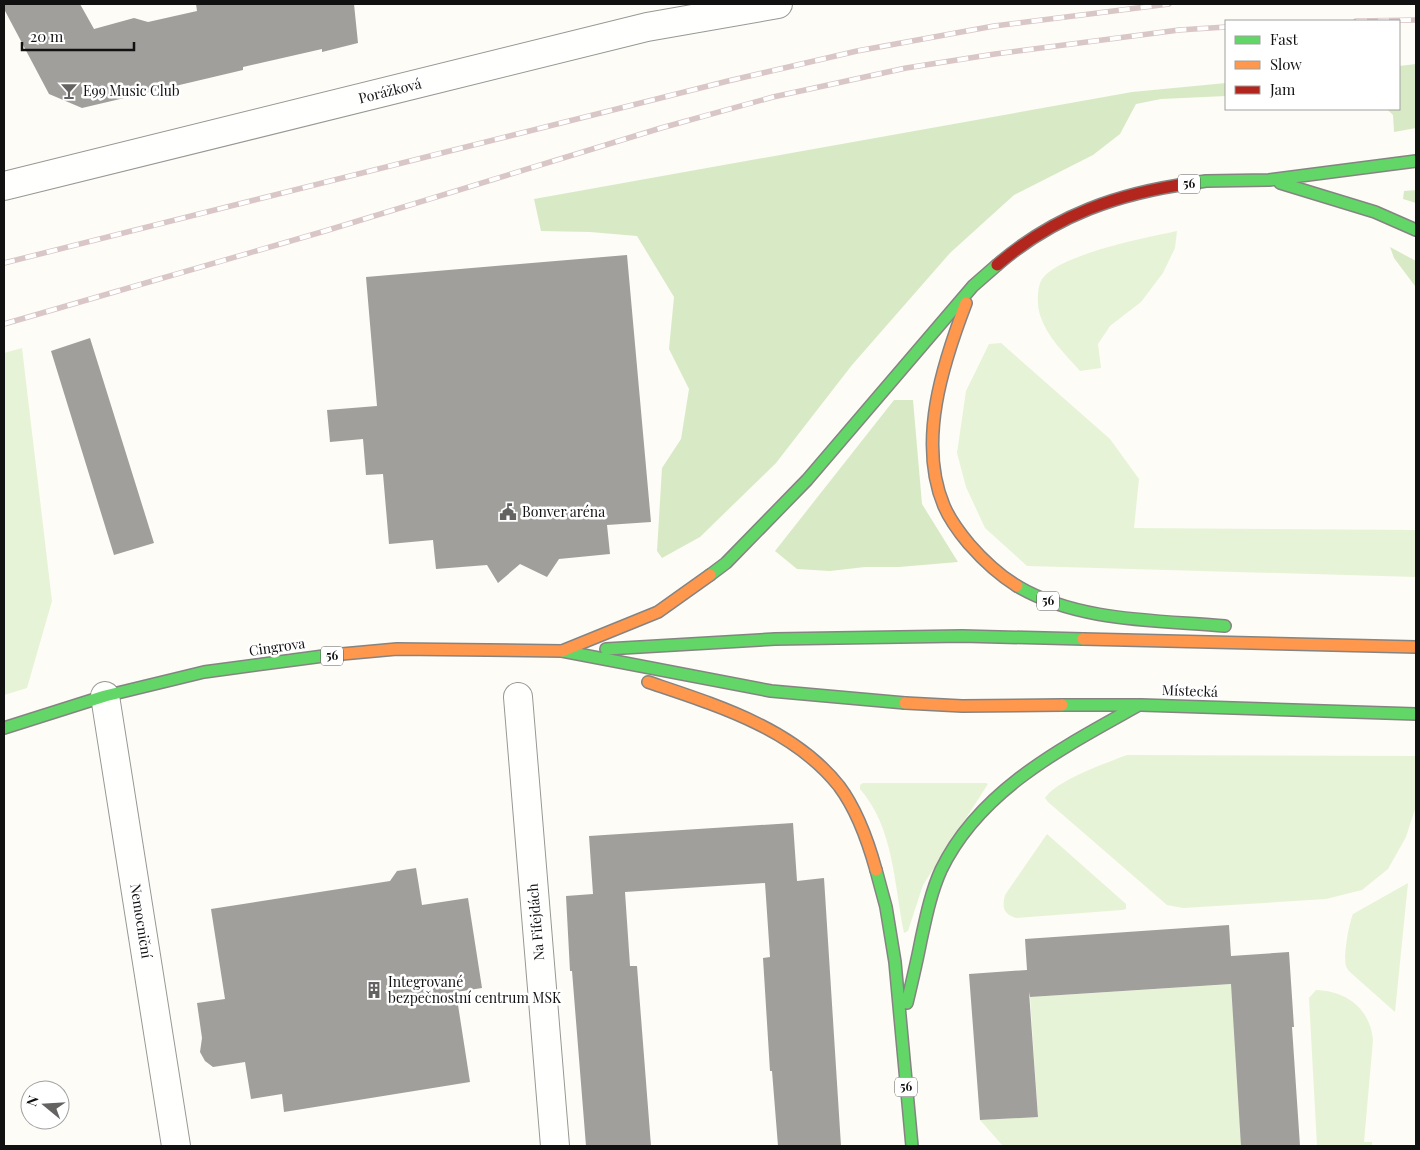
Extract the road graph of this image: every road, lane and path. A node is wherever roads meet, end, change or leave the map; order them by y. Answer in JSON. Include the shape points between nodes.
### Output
{"nodes":[{"id":1,"x":778,"y":4,"type":"edge"},
{"id":2,"x":645,"y":15,"type":"edge"},
{"id":3,"x":1416,"y":161,"type":"edge"},
{"id":4,"x":1269,"y":180,"type":"junction"},
{"id":5,"x":4,"y":186,"type":"edge"},
{"id":6,"x":1416,"y":230,"type":"edge"},
{"id":7,"x":973,"y":286,"type":"junction"},
{"id":8,"x":1232,"y":627,"type":"dead end"},
{"id":9,"x":1290,"y":632,"type":"dead end"},
{"id":10,"x":1416,"y":646,"type":"edge"},
{"id":11,"x":562,"y":651,"type":"junction"},
{"id":12,"x":105,"y":696,"type":"junction"},
{"id":13,"x":518,"y":697,"type":"dead end"},
{"id":14,"x":1140,"y":704,"type":"junction"},
{"id":15,"x":1416,"y":714,"type":"edge"},
{"id":16,"x":4,"y":728,"type":"edge"},
{"id":17,"x":901,"y":1028,"type":"junction"},
{"id":18,"x":176,"y":1146,"type":"edge"},
{"id":19,"x":555,"y":1146,"type":"edge"},
{"id":20,"x":912,"y":1146,"type":"edge"}],
"edges":[{"from":1,"to":2,"type":"street","name":"Porážková"},
{"from":2,"to":5,"type":"street","name":"Porážková"},
{"from":3,"to":4,"type":"main road","number":"56"},
{"from":4,"to":6,"type":"main road","number":"56","via":[[1375,212]]},
{"from":4,"to":7,"type":"main road","number":"56","via":[[1178,185],[1111,201],[1053,224],[1012,252]]},
{"from":7,"to":8,"type":"main road","number":"56","via":[[942,370],[935,401],[933,442],[936,479],[945,509],[962,536],[997,572],[1027,592],[1048,601],[1091,612]]},
{"from":7,"to":11,"type":"main road","number":"56","via":[[807,480],[726,563],[658,612]]},
{"from":9,"to":10,"type":"main road","number":"56"},
{"from":10,"to":11,"type":"main road","number":"56","via":[[962,636],[775,639]]},
{"from":11,"to":12,"type":"main road","name":"Cingrova","number":"56","via":[[397,649],[302,658],[204,672]]},
{"from":11,"to":14,"type":"main road","name":"Místecká","number":"56","via":[[771,691],[872,702],[962,706]]},
{"from":11,"to":17,"type":"main road","number":"56","via":[[748,718],[773,731],[826,772],[850,803],[880,880],[894,954]]},
{"from":12,"to":16,"type":"main road","name":"Cingrova","number":"56"},
{"from":12,"to":18,"type":"street","name":"Nemocniční"},
{"from":13,"to":19,"type":"street","name":"Na Fifejdách"},
{"from":14,"to":15,"type":"main road","name":"Místecká","number":"56"},
{"from":14,"to":17,"type":"main road","number":"56","via":[[1022,775],[963,833],[947,857],[935,887]]},
{"from":17,"to":20,"type":"main road","number":"56"}]}
